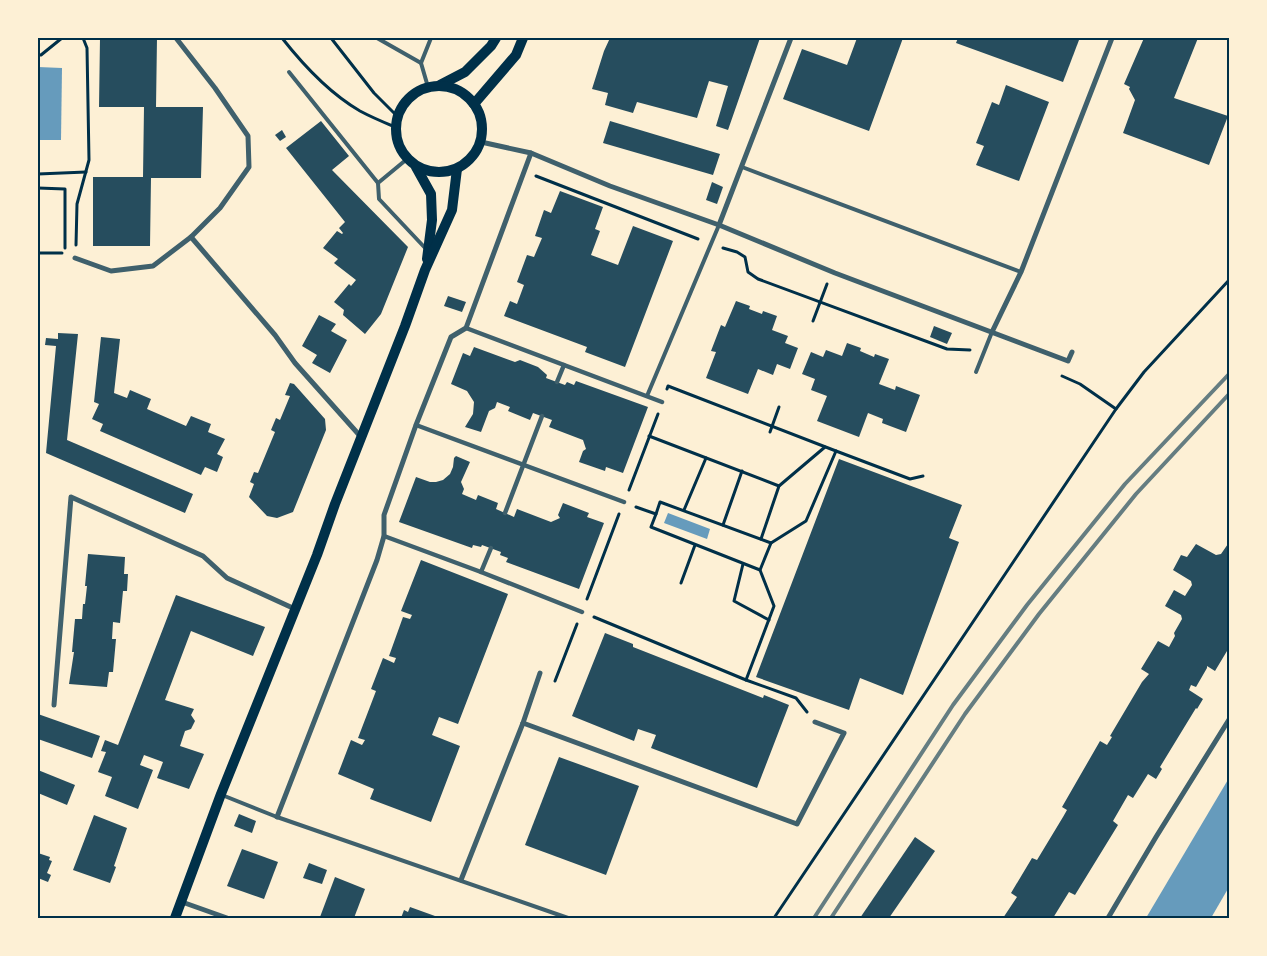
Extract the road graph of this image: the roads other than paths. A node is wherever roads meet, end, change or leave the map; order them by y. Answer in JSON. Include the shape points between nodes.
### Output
{"nodes":[{"id":1,"x":176,"y":38,"type":"edge"},
{"id":2,"x":377,"y":38,"type":"edge"},
{"id":3,"x":430,"y":38,"type":"edge"},
{"id":4,"x":496,"y":38,"type":"edge"},
{"id":5,"x":523,"y":38,"type":"edge"},
{"id":6,"x":791,"y":38,"type":"edge"},
{"id":7,"x":1112,"y":38,"type":"edge"},
{"id":8,"x":421,"y":63,"type":"junction"},
{"id":9,"x":289,"y":72,"type":"dead end"},
{"id":10,"x":440,"y":86,"type":"junction"},
{"id":11,"x":428,"y":87,"type":"junction"},
{"id":12,"x":474,"y":104,"type":"junction"},
{"id":13,"x":481,"y":142,"type":"junction"},
{"id":14,"x":531,"y":153,"type":"junction"},
{"id":15,"x":407,"y":160,"type":"junction"},
{"id":16,"x":416,"y":167,"type":"junction"},
{"id":17,"x":742,"y":167,"type":"junction"},
{"id":18,"x":458,"y":169,"type":"junction"},
{"id":19,"x":378,"y":183,"type":"junction"},
{"id":20,"x":719,"y":225,"type":"junction"},
{"id":21,"x":191,"y":237,"type":"junction"},
{"id":22,"x":428,"y":251,"type":"junction"},
{"id":23,"x":75,"y":258,"type":"road end"},
{"id":24,"x":425,"y":270,"type":"junction"},
{"id":25,"x":1021,"y":272,"type":"junction"},
{"id":26,"x":466,"y":328,"type":"junction"},
{"id":27,"x":992,"y":332,"type":"junction"},
{"id":28,"x":1072,"y":352,"type":"dead end"},
{"id":29,"x":564,"y":365,"type":"junction"},
{"id":30,"x":976,"y":372,"type":"dead end"},
{"id":31,"x":557,"y":382,"type":"dead end"},
{"id":32,"x":648,"y":396,"type":"junction"},
{"id":33,"x":662,"y":402,"type":"road end"},
{"id":34,"x":542,"y":416,"type":"dead end"},
{"id":35,"x":416,"y":425,"type":"junction"},
{"id":36,"x":361,"y":437,"type":"junction"},
{"id":37,"x":523,"y":465,"type":"junction"},
{"id":38,"x":624,"y":502,"type":"road end"},
{"id":39,"x":505,"y":513,"type":"dead end"},
{"id":40,"x":384,"y":536,"type":"junction"},
{"id":41,"x":491,"y":548,"type":"dead end"},
{"id":42,"x":481,"y":572,"type":"junction"},
{"id":43,"x":295,"y":609,"type":"junction"},
{"id":44,"x":582,"y":612,"type":"road end"},
{"id":45,"x":540,"y":672,"type":"dead end"},
{"id":46,"x":54,"y":705,"type":"dead end"},
{"id":47,"x":1230,"y":718,"type":"edge"},
{"id":48,"x":815,"y":722,"type":"road end"},
{"id":49,"x":523,"y":723,"type":"junction"},
{"id":50,"x":221,"y":794,"type":"junction"},
{"id":51,"x":277,"y":817,"type":"junction"},
{"id":52,"x":461,"y":880,"type":"junction"},
{"id":53,"x":182,"y":902,"type":"junction"},
{"id":54,"x":175,"y":918,"type":"edge"},
{"id":55,"x":228,"y":918,"type":"edge"},
{"id":56,"x":568,"y":918,"type":"edge"},
{"id":57,"x":1108,"y":918,"type":"edge"}],
"edges":[{"from":1,"to":21,"type":"street","via":[[248,136],[248,167],[220,208]]},
{"from":2,"to":8,"type":"lane"},
{"from":3,"to":8,"type":"lane"},
{"from":4,"to":10,"type":"main road","via":[[465,72]]},
{"from":5,"to":12,"type":"main road","via":[[516,55]]},
{"from":6,"to":17,"type":"street"},
{"from":7,"to":25,"type":"street"},
{"from":8,"to":11,"type":"lane"},
{"from":9,"to":19,"type":"lane"},
{"from":10,"to":11,"type":"main road"},
{"from":10,"to":12,"type":"main road","via":[[465,94]]},
{"from":11,"to":15,"type":"main road","via":[[407,99],[397,116],[398,144]]},
{"from":12,"to":13,"type":"main road","via":[[481,116]]},
{"from":13,"to":14,"type":"street"},
{"from":13,"to":18,"type":"main road","via":[[476,153]]},
{"from":14,"to":20,"type":"street","via":[[610,186]]},
{"from":14,"to":26,"type":"street"},
{"from":15,"to":16,"type":"main road"},
{"from":15,"to":19,"type":"lane"},
{"from":16,"to":18,"type":"main road","via":[[444,173]]},
{"from":16,"to":22,"type":"main road","via":[[431,194]]},
{"from":17,"to":20,"type":"street"},
{"from":17,"to":25,"type":"lane"},
{"from":18,"to":24,"type":"main road","via":[[452,210]]},
{"from":19,"to":22,"type":"lane","via":[[379,199]]},
{"from":20,"to":27,"type":"street"},
{"from":20,"to":32,"type":"lane"},
{"from":21,"to":23,"type":"street","via":[[153,266],[111,271]]},
{"from":21,"to":36,"type":"street"},
{"from":22,"to":24,"type":"main road"},
{"from":24,"to":36,"type":"main road"},
{"from":25,"to":27,"type":"street"},
{"from":26,"to":29,"type":"street"},
{"from":26,"to":35,"type":"street","via":[[451,337]]},
{"from":27,"to":28,"type":"street","via":[[1068,361]]},
{"from":27,"to":30,"type":"lane"},
{"from":29,"to":31,"type":"street"},
{"from":29,"to":32,"type":"street"},
{"from":32,"to":33,"type":"street"},
{"from":34,"to":37,"type":"street"},
{"from":35,"to":37,"type":"street"},
{"from":35,"to":40,"type":"street","via":[[384,515]]},
{"from":36,"to":43,"type":"main road"},
{"from":37,"to":38,"type":"street"},
{"from":37,"to":39,"type":"street"},
{"from":40,"to":42,"type":"street"},
{"from":40,"to":51,"type":"street"},
{"from":41,"to":42,"type":"street"},
{"from":42,"to":44,"type":"street"},
{"from":43,"to":46,"type":"street","via":[[227,578],[204,556],[71,498]]},
{"from":43,"to":50,"type":"main road"},
{"from":45,"to":49,"type":"street"},
{"from":47,"to":57,"type":"street"},
{"from":48,"to":49,"type":"street","via":[[844,733],[797,824]]},
{"from":49,"to":52,"type":"street"},
{"from":50,"to":51,"type":"lane"},
{"from":50,"to":53,"type":"main road"},
{"from":51,"to":52,"type":"lane"},
{"from":52,"to":56,"type":"lane"},
{"from":53,"to":54,"type":"main road"},
{"from":53,"to":55,"type":"street"}]}
